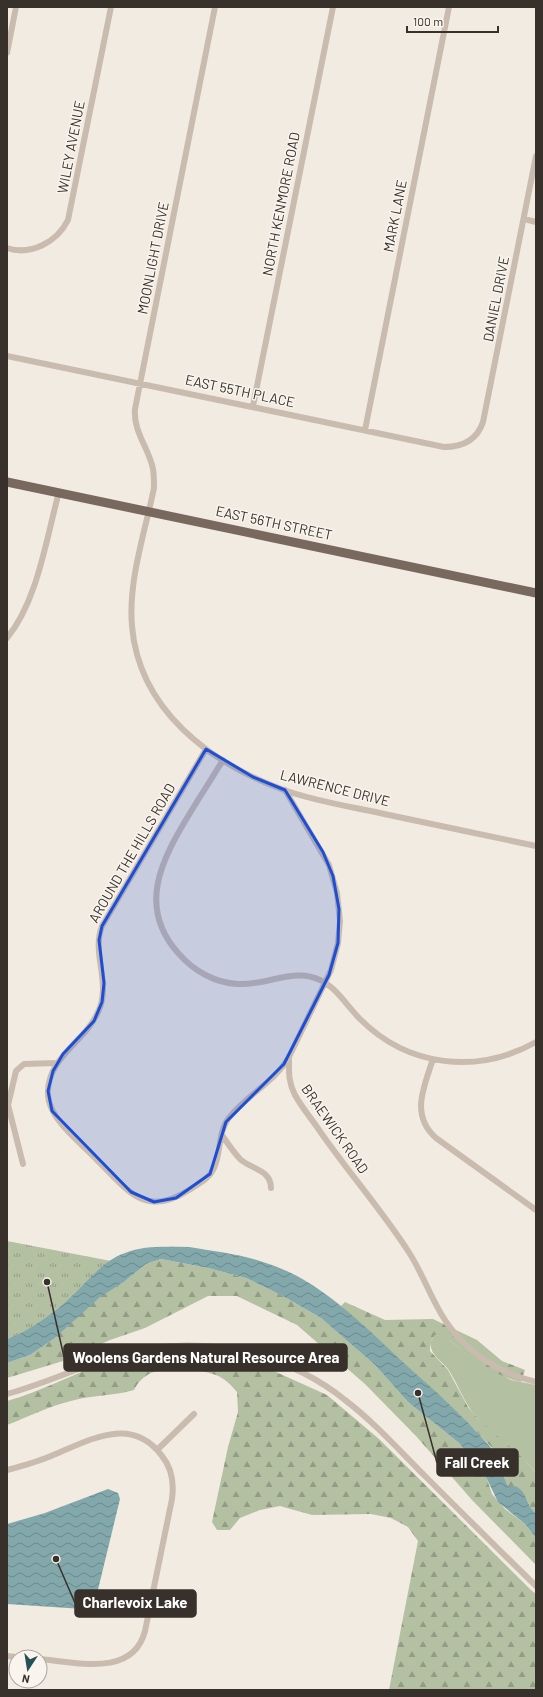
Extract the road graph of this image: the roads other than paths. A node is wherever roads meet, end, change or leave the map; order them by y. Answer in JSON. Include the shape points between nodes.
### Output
{"nodes":[{"id":1,"x":16,"y":7,"type":"edge"},
{"id":2,"x":111,"y":7,"type":"edge"},
{"id":3,"x":215,"y":7,"type":"edge"},
{"id":4,"x":332,"y":7,"type":"edge"},
{"id":5,"x":449,"y":7,"type":"edge"},
{"id":6,"x":7,"y":53,"type":"edge"},
{"id":7,"x":536,"y":156,"type":"edge"},
{"id":8,"x":524,"y":219,"type":"junction"},
{"id":9,"x":536,"y":222,"type":"edge"},
{"id":10,"x":7,"y":248,"type":"edge"},
{"id":11,"x":7,"y":356,"type":"edge"},
{"id":12,"x":140,"y":383,"type":"junction"},
{"id":13,"x":253,"y":406,"type":"junction"},
{"id":14,"x":365,"y":430,"type":"junction"},
{"id":15,"x":468,"y":442,"type":"joint"},
{"id":16,"x":7,"y":482,"type":"edge"},
{"id":17,"x":58,"y":492,"type":"junction"},
{"id":18,"x":149,"y":512,"type":"junction"},
{"id":19,"x":536,"y":593,"type":"edge"},
{"id":20,"x":7,"y":638,"type":"edge"},
{"id":21,"x":206,"y":749,"type":"junction"},
{"id":22,"x":223,"y":760,"type":"junction"},
{"id":23,"x":284,"y":790,"type":"junction"},
{"id":24,"x":536,"y":846,"type":"edge"},
{"id":25,"x":326,"y":983,"type":"junction"},
{"id":26,"x":536,"y":1042,"type":"edge"},
{"id":27,"x":289,"y":1057,"type":"junction"},
{"id":28,"x":433,"y":1059,"type":"junction"},
{"id":29,"x":58,"y":1063,"type":"junction"},
{"id":30,"x":222,"y":1135,"type":"junction"},
{"id":31,"x":23,"y":1164,"type":"dead end"},
{"id":32,"x":271,"y":1188,"type":"dead end"},
{"id":33,"x":536,"y":1210,"type":"edge"},
{"id":34,"x":536,"y":1382,"type":"edge"},
{"id":35,"x":7,"y":1394,"type":"edge"},
{"id":36,"x":194,"y":1414,"type":"dead end"},
{"id":37,"x":157,"y":1450,"type":"junction"},
{"id":38,"x":7,"y":1470,"type":"edge"},
{"id":39,"x":536,"y":1586,"type":"edge"},
{"id":40,"x":48,"y":1660,"type":"edge"}],
"edges":[{"from":1,"to":6,"type":"street"},
{"from":2,"to":10,"type":"street","name":"WILEY AVENUE","via":[[68,220],[58,235],[44,245],[27,250]]},
{"from":3,"to":12,"type":"street","name":"MOONLIGHT DRIVE"},
{"from":4,"to":13,"type":"street","name":"NORTH KENMORE ROAD"},
{"from":5,"to":14,"type":"street","name":"MARK LANE"},
{"from":7,"to":8,"type":"street","name":"DANIEL DRIVE"},
{"from":8,"to":9,"type":"street"},
{"from":8,"to":15,"type":"street","name":"DANIEL DRIVE","via":[[484,419],[478,433]]},
{"from":11,"to":12,"type":"street","name":"EAST 55TH PLACE"},
{"from":12,"to":13,"type":"street","name":"EAST 55TH PLACE"},
{"from":12,"to":18,"type":"street","name":"MOONLIGHT DRIVE","via":[[135,421],[154,470],[154,488]]},
{"from":13,"to":14,"type":"street","name":"EAST 55TH PLACE"},
{"from":14,"to":15,"type":"street","name":"EAST 55TH PLACE","via":[[444,447],[454,447]]},
{"from":16,"to":17,"type":"main road","name":"EAST 56TH STREET"},
{"from":17,"to":18,"type":"main road","name":"EAST 56TH STREET"},
{"from":17,"to":20,"type":"street","via":[[32,593],[22,616]]},
{"from":18,"to":19,"type":"main road","name":"EAST 56TH STREET"},
{"from":18,"to":21,"type":"street","name":"LAWRENCE DRIVE","via":[[132,596],[136,650],[146,679],[161,706],[180,727]]},
{"from":21,"to":22,"type":"street","name":"LAWRENCE DRIVE"},
{"from":21,"to":29,"type":"street","name":"AROUND THE HILLS ROAD","via":[[102,926],[99,940],[104,986],[100,1008],[90,1025]]},
{"from":22,"to":23,"type":"street","name":"LAWRENCE DRIVE","via":[[253,777]]},
{"from":22,"to":25,"type":"street","via":[[171,845],[162,865],[157,885],[157,902],[166,937],[177,953],[191,966],[224,982],[253,984],[299,975],[315,977]]},
{"from":23,"to":24,"type":"street","name":"LAWRENCE DRIVE"},
{"from":23,"to":25,"type":"street","name":"BRAEWICK ROAD","via":[[323,852],[337,892],[339,937]]},
{"from":25,"to":27,"type":"street","name":"BRAEWICK ROAD"},
{"from":25,"to":28,"type":"street","via":[[379,1035],[406,1050]]},
{"from":26,"to":28,"type":"street","via":[[511,1054],[486,1061],[463,1063]]},
{"from":27,"to":30,"type":"street","name":"AROUND THE HILLS ROAD","via":[[270,1082],[228,1118]]},
{"from":27,"to":34,"type":"street","name":"BRAEWICK ROAD","via":[[290,1081],[296,1096],[411,1256],[446,1322],[466,1346],[486,1361],[511,1374]]},
{"from":28,"to":33,"type":"street","via":[[420,1101],[421,1115],[427,1128],[436,1138]]},
{"from":29,"to":30,"type":"street","name":"AROUND THE HILLS ROAD","via":[[50,1077],[48,1091],[55,1116],[124,1186],[140,1198],[154,1202],[171,1200],[208,1177],[215,1166]]},
{"from":29,"to":31,"type":"street","via":[[24,1064],[16,1071],[8,1107]]},
{"from":30,"to":32,"type":"street","via":[[241,1160],[268,1176]]},
{"from":35,"to":39,"type":"street","via":[[106,1358],[155,1348],[186,1346],[227,1349],[275,1361],[323,1384],[358,1410]]},
{"from":36,"to":37,"type":"street"},
{"from":37,"to":38,"type":"street","via":[[134,1435],[111,1433],[44,1459]]},
{"from":37,"to":40,"type":"street","via":[[170,1469],[173,1492],[142,1639],[127,1658],[113,1663]]}]}
